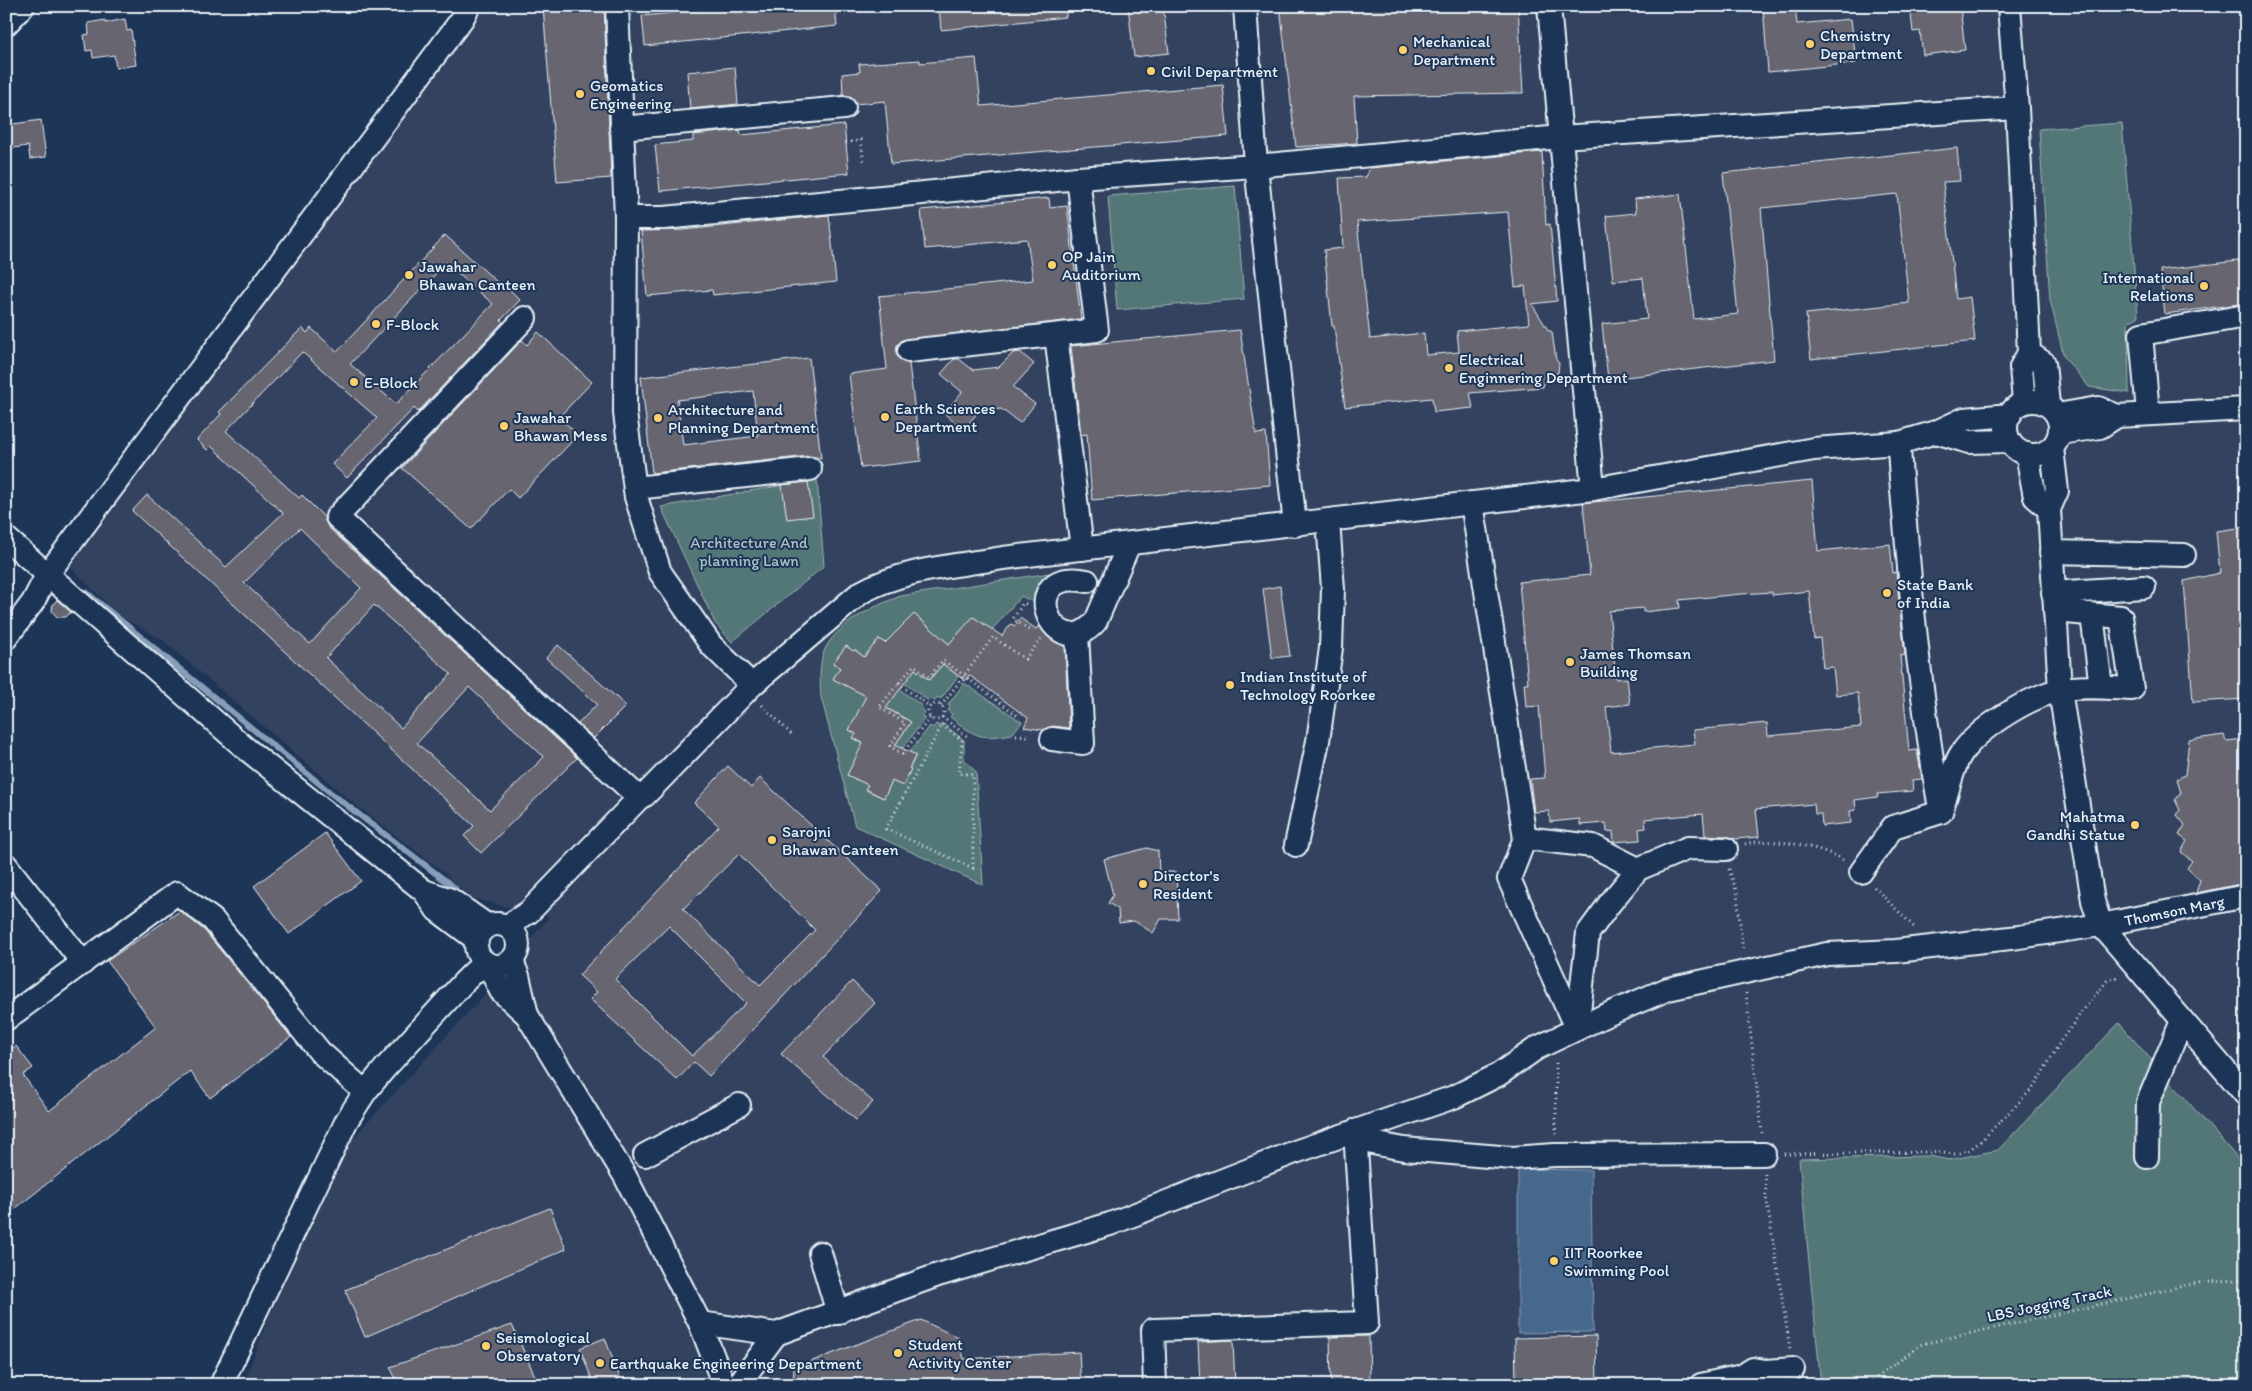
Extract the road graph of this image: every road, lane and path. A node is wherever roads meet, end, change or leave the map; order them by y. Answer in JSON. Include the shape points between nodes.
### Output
{"nodes":[{"id":1,"x":23,"y":6,"type":"edge"},
{"id":2,"x":468,"y":6,"type":"edge"},
{"id":3,"x":617,"y":6,"type":"edge"},
{"id":4,"x":1245,"y":6,"type":"edge"},
{"id":5,"x":1549,"y":6,"type":"edge"},
{"id":6,"x":2009,"y":6,"type":"edge"},
{"id":7,"x":6,"y":24,"type":"edge"},
{"id":8,"x":844,"y":108,"type":"dead end"},
{"id":9,"x":2016,"y":108,"type":"junction"},
{"id":10,"x":621,"y":128,"type":"junction"},
{"id":11,"x":1560,"y":137,"type":"junction"},
{"id":12,"x":846,"y":143,"type":"dead end"},
{"id":13,"x":864,"y":163,"type":"dead end"},
{"id":14,"x":1256,"y":166,"type":"junction"},
{"id":15,"x":1078,"y":178,"type":"junction"},
{"id":16,"x":626,"y":218,"type":"junction"},
{"id":17,"x":2246,"y":316,"type":"edge"},
{"id":18,"x":525,"y":318,"type":"dead end"},
{"id":19,"x":1056,"y":335,"type":"junction"},
{"id":20,"x":909,"y":351,"type":"dead end"},
{"id":21,"x":2029,"y":353,"type":"junction"},
{"id":22,"x":2017,"y":409,"type":"junction"},
{"id":23,"x":2246,"y":409,"type":"edge"},
{"id":24,"x":2148,"y":413,"type":"junction"},
{"id":25,"x":2054,"y":425,"type":"junction"},
{"id":26,"x":1936,"y":432,"type":"junction"},
{"id":27,"x":1899,"y":443,"type":"junction"},
{"id":28,"x":2018,"y":448,"type":"junction"},
{"id":29,"x":810,"y":469,"type":"dead end"},
{"id":30,"x":634,"y":488,"type":"junction"},
{"id":31,"x":1593,"y":489,"type":"junction"},
{"id":32,"x":1472,"y":503,"type":"junction"},
{"id":33,"x":2049,"y":509,"type":"junction"},
{"id":34,"x":1328,"y":520,"type":"junction"},
{"id":35,"x":1295,"y":524,"type":"junction"},
{"id":36,"x":6,"y":538,"type":"edge"},
{"id":37,"x":1129,"y":544,"type":"junction"},
{"id":38,"x":1077,"y":550,"type":"junction"},
{"id":39,"x":2051,"y":552,"type":"junction"},
{"id":40,"x":2184,"y":555,"type":"dead end"},
{"id":41,"x":47,"y":575,"type":"junction"},
{"id":42,"x":2144,"y":587,"type":"dead end"},
{"id":43,"x":2054,"y":602,"type":"junction"},
{"id":44,"x":1029,"y":606,"type":"dead end"},
{"id":45,"x":2092,"y":615,"type":"junction"},
{"id":46,"x":1077,"y":634,"type":"junction"},
{"id":47,"x":6,"y":638,"type":"edge"},
{"id":48,"x":964,"y":677,"type":"junction"},
{"id":49,"x":898,"y":683,"type":"junction"},
{"id":50,"x":2101,"y":687,"type":"junction"},
{"id":51,"x":2060,"y":690,"type":"junction"},
{"id":52,"x":756,"y":694,"type":"junction"},
{"id":53,"x":941,"y":706,"type":"junction"},
{"id":54,"x":930,"y":707,"type":"junction"},
{"id":55,"x":1017,"y":715,"type":"dead end"},
{"id":56,"x":942,"y":717,"type":"junction"},
{"id":57,"x":930,"y":718,"type":"junction"},
{"id":58,"x":949,"y":723,"type":"junction"},
{"id":59,"x":945,"y":727,"type":"junction"},
{"id":60,"x":791,"y":734,"type":"dead end"},
{"id":61,"x":967,"y":736,"type":"dead end"},
{"id":62,"x":1052,"y":738,"type":"dead end"},
{"id":63,"x":639,"y":798,"type":"junction"},
{"id":64,"x":1941,"y":812,"type":"junction"},
{"id":65,"x":1524,"y":838,"type":"junction"},
{"id":66,"x":1296,"y":845,"type":"dead end"},
{"id":67,"x":1726,"y":849,"type":"dead end"},
{"id":68,"x":6,"y":866,"type":"edge"},
{"id":69,"x":1638,"y":869,"type":"junction"},
{"id":70,"x":1861,"y":872,"type":"dead end"},
{"id":71,"x":2246,"y":896,"type":"edge"},
{"id":72,"x":2101,"y":925,"type":"junction"},
{"id":73,"x":492,"y":941,"type":"junction"},
{"id":74,"x":83,"y":962,"type":"junction"},
{"id":75,"x":2138,"y":969,"type":"junction"},
{"id":76,"x":527,"y":1015,"type":"junction"},
{"id":77,"x":6,"y":1019,"type":"edge"},
{"id":78,"x":2182,"y":1021,"type":"junction"},
{"id":79,"x":1576,"y":1029,"type":"junction"},
{"id":80,"x":1556,"y":1039,"type":"junction"},
{"id":81,"x":365,"y":1092,"type":"junction"},
{"id":82,"x":2246,"y":1095,"type":"edge"},
{"id":83,"x":739,"y":1105,"type":"dead end"},
{"id":84,"x":1364,"y":1128,"type":"junction"},
{"id":85,"x":1764,"y":1154,"type":"joint"},
{"id":86,"x":644,"y":1155,"type":"dead end"},
{"id":87,"x":1555,"y":1155,"type":"junction"},
{"id":88,"x":2147,"y":1157,"type":"dead end"},
{"id":89,"x":1766,"y":1196,"type":"dead end"},
{"id":90,"x":820,"y":1253,"type":"dead end"},
{"id":91,"x":2246,"y":1279,"type":"edge"},
{"id":92,"x":838,"y":1313,"type":"junction"},
{"id":93,"x":700,"y":1323,"type":"junction"},
{"id":94,"x":776,"y":1334,"type":"junction"},
{"id":95,"x":1789,"y":1345,"type":"dead end"},
{"id":96,"x":1794,"y":1374,"type":"edge"},
{"id":97,"x":221,"y":1385,"type":"edge"},
{"id":98,"x":724,"y":1385,"type":"edge"},
{"id":99,"x":738,"y":1385,"type":"edge"},
{"id":100,"x":1155,"y":1385,"type":"edge"},
{"id":101,"x":1701,"y":1385,"type":"edge"},
{"id":102,"x":1870,"y":1385,"type":"edge"}],
"edges":[{"from":1,"to":7,"type":"street"},
{"from":2,"to":41,"type":"street","via":[[456,27]]},
{"from":3,"to":10,"type":"street"},
{"from":4,"to":14,"type":"street"},
{"from":5,"to":11,"type":"street"},
{"from":6,"to":9,"type":"street"},
{"from":8,"to":10,"type":"street"},
{"from":9,"to":11,"type":"street"},
{"from":9,"to":21,"type":"street"},
{"from":10,"to":16,"type":"street"},
{"from":11,"to":14,"type":"street"},
{"from":11,"to":31,"type":"street"},
{"from":12,"to":13,"type":"path","via":[[861,140]]},
{"from":14,"to":15,"type":"street"},
{"from":14,"to":35,"type":"street"},
{"from":15,"to":16,"type":"street","via":[[664,218]]},
{"from":15,"to":19,"type":"street","via":[[1097,330]]},
{"from":16,"to":30,"type":"street","via":[[625,414]]},
{"from":17,"to":24,"type":"street","via":[[2141,334]]},
{"from":18,"to":63,"type":"street","via":[[337,517]]},
{"from":19,"to":20,"type":"street"},
{"from":19,"to":38,"type":"street"},
{"from":21,"to":22,"type":"street","via":[[2021,367]]},
{"from":21,"to":25,"type":"street","via":[[2044,363]]},
{"from":22,"to":25,"type":"street","via":[[2032,401]]},
{"from":22,"to":26,"type":"street","via":[[1964,419]]},
{"from":22,"to":28,"type":"street","via":[[2006,432]]},
{"from":23,"to":24,"type":"street"},
{"from":24,"to":25,"type":"street","via":[[2117,416],[2100,427]]},
{"from":25,"to":28,"type":"street","via":[[2045,453]]},
{"from":25,"to":33,"type":"street","via":[[2057,491]]},
{"from":26,"to":27,"type":"street"},
{"from":26,"to":28,"type":"street","via":[[1969,442]]},
{"from":27,"to":31,"type":"street","via":[[1814,449]]},
{"from":27,"to":64,"type":"street","via":[[1900,487],[1916,642]]},
{"from":28,"to":33,"type":"street","via":[[2035,497]]},
{"from":29,"to":30,"type":"street"},
{"from":30,"to":52,"type":"street","via":[[660,572],[711,645]]},
{"from":31,"to":32,"type":"street"},
{"from":32,"to":34,"type":"street"},
{"from":32,"to":65,"type":"street"},
{"from":33,"to":39,"type":"street"},
{"from":34,"to":35,"type":"street"},
{"from":34,"to":66,"type":"street","via":[[1333,589],[1332,648],[1318,741]]},
{"from":35,"to":37,"type":"street"},
{"from":36,"to":41,"type":"street"},
{"from":37,"to":38,"type":"street"},
{"from":37,"to":46,"type":"street","via":[[1096,621]]},
{"from":38,"to":46,"type":"street","via":[[1081,580],[1062,580],[1053,586],[1045,602],[1051,624],[1059,630]]},
{"from":38,"to":52,"type":"street","via":[[926,570],[874,585],[860,593]]},
{"from":39,"to":40,"type":"street"},
{"from":39,"to":43,"type":"street"},
{"from":41,"to":47,"type":"street","via":[[33,602]]},
{"from":41,"to":73,"type":"street","via":[[244,747],[424,891],[437,910]]},
{"from":42,"to":43,"type":"street"},
{"from":43,"to":45,"type":"street"},
{"from":43,"to":51,"type":"street"},
{"from":44,"to":48,"type":"path","via":[[1022,602],[1013,619],[1041,638],[1025,660],[994,638]]},
{"from":45,"to":50,"type":"street"},
{"from":45,"to":50,"type":"street","via":[[2122,617],[2132,689]]},
{"from":46,"to":62,"type":"street","via":[[1083,743]]},
{"from":48,"to":49,"type":"path","via":[[943,660],[929,677],[914,665]]},
{"from":48,"to":53,"type":"path"},
{"from":48,"to":55,"type":"path"},
{"from":49,"to":54,"type":"path"},
{"from":49,"to":57,"type":"path","via":[[879,707],[905,723],[890,746],[902,754]]},
{"from":50,"to":51,"type":"street"},
{"from":51,"to":64,"type":"street","via":[[2014,709],[1973,741],[1960,755]]},
{"from":51,"to":72,"type":"street","via":[[2089,880]]},
{"from":52,"to":60,"type":"path"},
{"from":52,"to":63,"type":"street"},
{"from":53,"to":54,"type":"path","via":[[935,704]]},
{"from":53,"to":56,"type":"path"},
{"from":54,"to":57,"type":"path"},
{"from":56,"to":57,"type":"path"},
{"from":56,"to":58,"type":"path"},
{"from":58,"to":59,"type":"path"},
{"from":58,"to":61,"type":"path"},
{"from":59,"to":59,"type":"path","via":[[962,740],[959,773],[973,775],[973,868],[886,829],[942,725]]},
{"from":63,"to":73,"type":"street","via":[[529,912]]},
{"from":64,"to":70,"type":"street","via":[[1893,827]]},
{"from":65,"to":69,"type":"street","via":[[1593,846]]},
{"from":65,"to":79,"type":"street","via":[[1509,879]]},
{"from":67,"to":69,"type":"street","via":[[1688,848]]},
{"from":68,"to":74,"type":"street"},
{"from":69,"to":79,"type":"street","via":[[1588,933]]},
{"from":71,"to":72,"type":"street","name":"Thomson Marg"},
{"from":72,"to":75,"type":"street"},
{"from":72,"to":79,"type":"street","name":"Thomson Marg","via":[[1896,951],[1827,954],[1668,989]]},
{"from":73,"to":76,"type":"street","via":[[502,991]]},
{"from":73,"to":76,"type":"street","via":[[518,950],[512,961]]},
{"from":73,"to":81,"type":"street","via":[[474,972]]},
{"from":74,"to":77,"type":"street"},
{"from":74,"to":81,"type":"street","via":[[178,893],[213,920],[320,1052]]},
{"from":75,"to":78,"type":"street"},
{"from":75,"to":85,"type":"path","via":[[2107,981],[2062,1039],[2034,1087],[1968,1151],[1955,1154]]},
{"from":76,"to":93,"type":"street","via":[[625,1176]]},
{"from":78,"to":82,"type":"street"},
{"from":78,"to":88,"type":"street","via":[[2148,1102]]},
{"from":79,"to":80,"type":"street","name":"Thomson Marg"},
{"from":80,"to":84,"type":"street","name":"Thomson Marg","via":[[1498,1075],[1454,1096]]},
{"from":80,"to":87,"type":"path"},
{"from":81,"to":97,"type":"street","via":[[348,1120]]},
{"from":83,"to":86,"type":"street"},
{"from":84,"to":87,"type":"street","via":[[1362,1141],[1404,1149],[1512,1158]]},
{"from":84,"to":92,"type":"street","name":"Thomson Marg","via":[[1110,1224],[938,1275]]},
{"from":84,"to":100,"type":"street","via":[[1367,1324],[1153,1330]]},
{"from":85,"to":87,"type":"street"},
{"from":89,"to":95,"type":"path"},
{"from":90,"to":92,"type":"street"},
{"from":91,"to":102,"type":"path","name":"LBS Jogging Track","via":[[2197,1284],[1922,1344]]},
{"from":92,"to":94,"type":"street","name":"Thomson Marg"},
{"from":93,"to":94,"type":"street"},
{"from":93,"to":98,"type":"street"},
{"from":94,"to":99,"type":"street"},
{"from":96,"to":101,"type":"street","via":[[1753,1369],[1742,1376]]}]}
